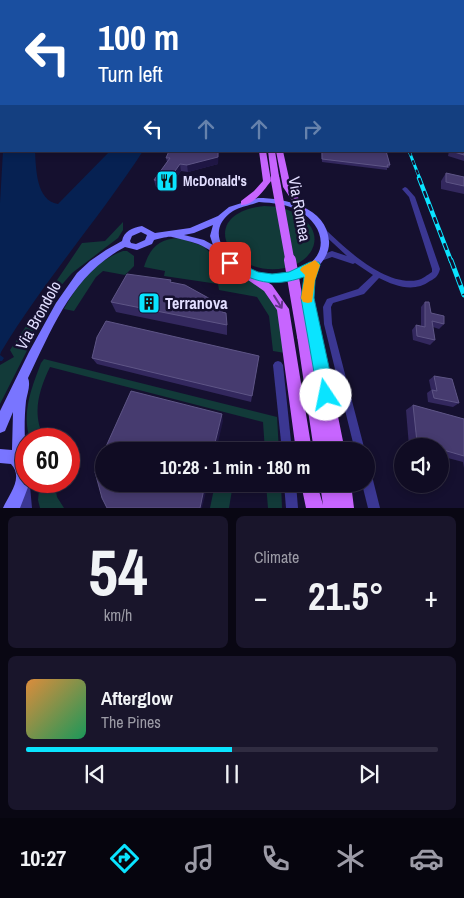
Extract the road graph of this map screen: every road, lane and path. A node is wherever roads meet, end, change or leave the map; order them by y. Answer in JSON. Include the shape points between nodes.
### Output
{"nodes":[{"id":1,"x":262,"y":152,"type":"edge"},
{"id":2,"x":271,"y":152,"type":"edge"},
{"id":3,"x":279,"y":152,"type":"edge"},
{"id":4,"x":406,"y":189,"type":"dead end"},
{"id":5,"x":244,"y":203,"type":"junction"},
{"id":6,"x":302,"y":209,"type":"junction"},
{"id":7,"x":218,"y":219,"type":"junction"},
{"id":8,"x":323,"y":231,"type":"junction"},
{"id":9,"x":170,"y":235,"type":"junction"},
{"id":10,"x":151,"y":237,"type":"junction"},
{"id":11,"x":126,"y":243,"type":"junction"},
{"id":12,"x":220,"y":253,"type":"junction"},
{"id":13,"x":318,"y":261,"type":"junction"},
{"id":14,"x":363,"y":265,"type":"junction"},
{"id":15,"x":242,"y":270,"type":"junction"},
{"id":16,"x":378,"y":274,"type":"junction"},
{"id":17,"x":278,"y":366,"type":"dead end"},
{"id":18,"x":27,"y":369,"type":"junction"},
{"id":19,"x":0,"y":426,"type":"edge"},
{"id":20,"x":18,"y":428,"type":"edge"},
{"id":21,"x":286,"y":442,"type":"edge"},
{"id":22,"x":303,"y":442,"type":"edge"},
{"id":23,"x":321,"y":442,"type":"edge"},
{"id":24,"x":335,"y":442,"type":"edge"},
{"id":25,"x":358,"y":442,"type":"edge"},
{"id":26,"x":0,"y":456,"type":"edge"},
{"id":27,"x":15,"y":458,"type":"edge"},
{"id":28,"x":291,"y":492,"type":"edge"},
{"id":29,"x":311,"y":492,"type":"edge"},
{"id":30,"x":329,"y":492,"type":"edge"},
{"id":31,"x":344,"y":492,"type":"edge"},
{"id":32,"x":370,"y":492,"type":"edge"},
{"id":33,"x":19,"y":493,"type":"edge"},
{"id":34,"x":25,"y":493,"type":"edge"},
{"id":35,"x":11,"y":508,"type":"edge"},
{"id":36,"x":26,"y":508,"type":"edge"},
{"id":37,"x":292,"y":508,"type":"edge"},
{"id":38,"x":315,"y":508,"type":"edge"},
{"id":39,"x":332,"y":508,"type":"edge"},
{"id":40,"x":345,"y":508,"type":"edge"},
{"id":41,"x":374,"y":508,"type":"edge"}],
"edges":[{"from":1,"to":5,"type":"main road","via":[[267,181]]},
{"from":2,"to":23,"type":"main road","name":"Via Romea","bridge":true},
{"from":3,"to":6,"type":"main road","via":[[287,187]]},
{"from":4,"to":16,"type":"street","via":[[412,197],[435,274],[425,283],[411,285],[398,284]]},
{"from":5,"to":6,"type":"main road","via":[[273,200]]},
{"from":5,"to":7,"type":"main road","via":[[232,207]]},
{"from":6,"to":8,"type":"main road"},
{"from":7,"to":9,"type":"main road","via":[[191,231]]},
{"from":7,"to":12,"type":"main road","via":[[214,243]]},
{"from":8,"to":13,"type":"main road","via":[[325,245]]},
{"from":8,"to":14,"type":"street"},
{"from":9,"to":10,"type":"main road"},
{"from":9,"to":12,"type":"main road","via":[[201,242]]},
{"from":10,"to":11,"type":"main road","via":[[140,247]]},
{"from":10,"to":11,"type":"main road","via":[[148,231],[135,230],[127,236]]},
{"from":11,"to":18,"type":"main road","name":"Via Brondolo","via":[[104,254],[70,287]]},
{"from":12,"to":15,"type":"main road"},
{"from":13,"to":14,"type":"street","via":[[325,255],[339,255]]},
{"from":13,"to":15,"type":"main road","via":[[289,277],[256,276]]},
{"from":13,"to":24,"type":"main road","via":[[308,280],[308,298]]},
{"from":14,"to":16,"type":"street"},
{"from":15,"to":22,"type":"main road","one_way":true,"via":[[268,288],[283,309]]},
{"from":16,"to":25,"type":"street","via":[[366,289],[327,306],[328,324]]},
{"from":17,"to":21,"type":"street"},
{"from":18,"to":19,"type":"main road","name":"Via Brondolo"},
{"from":18,"to":20,"type":"main road","name":"Via Brondolo","via":[[19,402]]},
{"from":26,"to":27,"type":"main road"},
{"from":28,"to":37,"type":"street"},
{"from":29,"to":38,"type":"main road"},
{"from":30,"to":39,"type":"main road"},
{"from":31,"to":40,"type":"main road"},
{"from":32,"to":41,"type":"street"},
{"from":33,"to":35,"type":"main road"},
{"from":34,"to":36,"type":"street"}]}
